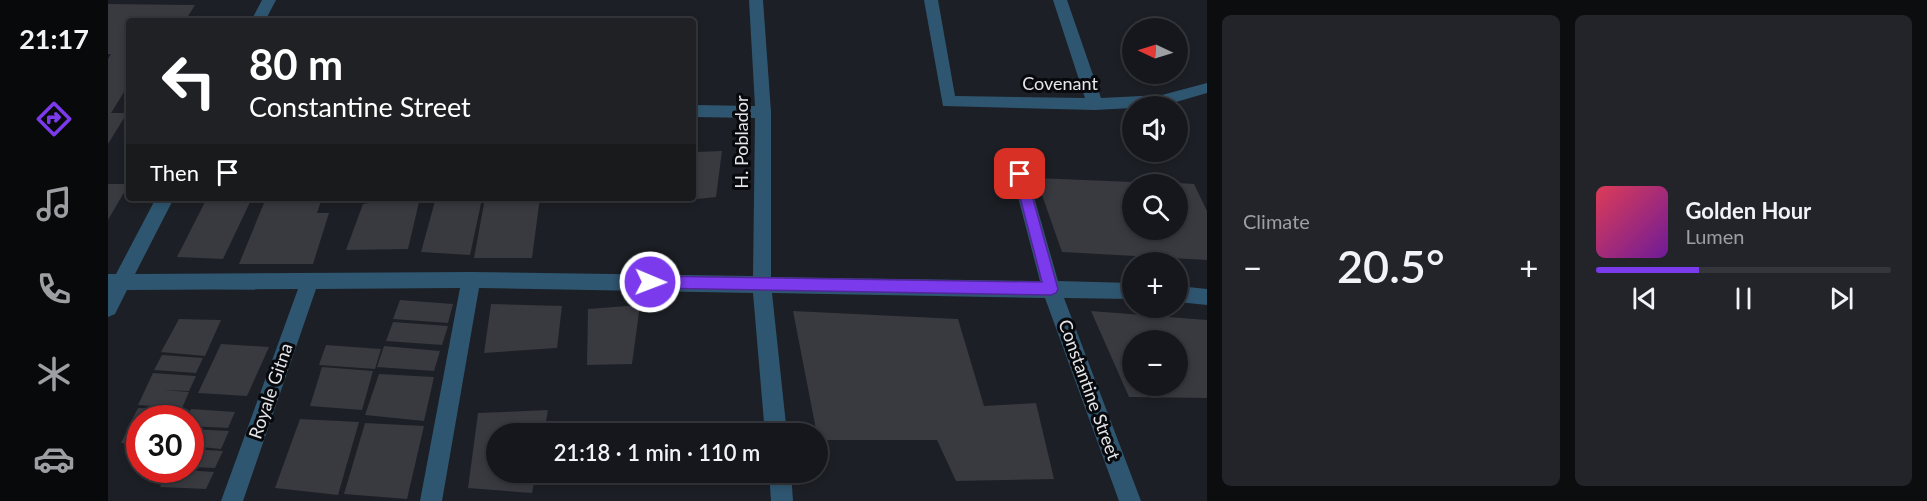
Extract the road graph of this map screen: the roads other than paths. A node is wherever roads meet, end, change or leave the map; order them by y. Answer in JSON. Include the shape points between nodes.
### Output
{"nodes":[{"id":1,"x":269,"y":0,"type":"edge"},
{"id":2,"x":756,"y":0,"type":"edge"},
{"id":3,"x":931,"y":0,"type":"edge"},
{"id":4,"x":1060,"y":0,"type":"edge"},
{"id":5,"x":260,"y":18,"type":"edge"},
{"id":6,"x":1207,"y":88,"type":"edge"},
{"id":7,"x":1095,"y":104,"type":"junction"},
{"id":8,"x":696,"y":111,"type":"edge"},
{"id":9,"x":763,"y":112,"type":"junction"},
{"id":10,"x":1020,"y":174,"type":"dead end"},
{"id":11,"x":163,"y":201,"type":"edge"},
{"id":12,"x":471,"y":280,"type":"junction"},
{"id":13,"x":310,"y":281,"type":"junction"},
{"id":14,"x":115,"y":282,"type":"edge"},
{"id":15,"x":762,"y":284,"type":"junction"},
{"id":16,"x":1051,"y":289,"type":"junction"},
{"id":17,"x":1122,"y":291,"type":"edge"},
{"id":18,"x":1188,"y":295,"type":"edge"},
{"id":19,"x":1207,"y":297,"type":"edge"},
{"id":20,"x":108,"y":308,"type":"edge"},
{"id":21,"x":775,"y":423,"type":"edge"},
{"id":22,"x":781,"y":483,"type":"edge"},
{"id":23,"x":232,"y":501,"type":"edge"},
{"id":24,"x":431,"y":501,"type":"edge"},
{"id":25,"x":782,"y":501,"type":"edge"},
{"id":26,"x":1130,"y":501,"type":"edge"}],
"edges":[{"from":1,"to":5,"type":"street"},
{"from":2,"to":9,"type":"street","name":"H. Poblador"},
{"from":3,"to":7,"type":"street","name":"Covenant","via":[[948,102]]},
{"from":4,"to":7,"type":"street"},
{"from":6,"to":7,"type":"street","name":"Covenant","via":[[1162,101]]},
{"from":8,"to":9,"type":"street"},
{"from":9,"to":15,"type":"street","name":"H. Poblador"},
{"from":10,"to":16,"type":"street","name":"Constantine Street"},
{"from":11,"to":14,"type":"street"},
{"from":12,"to":13,"type":"street"},
{"from":12,"to":15,"type":"street"},
{"from":12,"to":24,"type":"street"},
{"from":13,"to":14,"type":"street"},
{"from":13,"to":23,"type":"street","name":"Royale Gitna"},
{"from":14,"to":20,"type":"street"},
{"from":15,"to":16,"type":"street"},
{"from":15,"to":21,"type":"street","name":"H. Poblador"},
{"from":16,"to":17,"type":"street"},
{"from":16,"to":26,"type":"street","name":"Constantine Street"},
{"from":18,"to":19,"type":"street"},
{"from":22,"to":25,"type":"street"}]}
